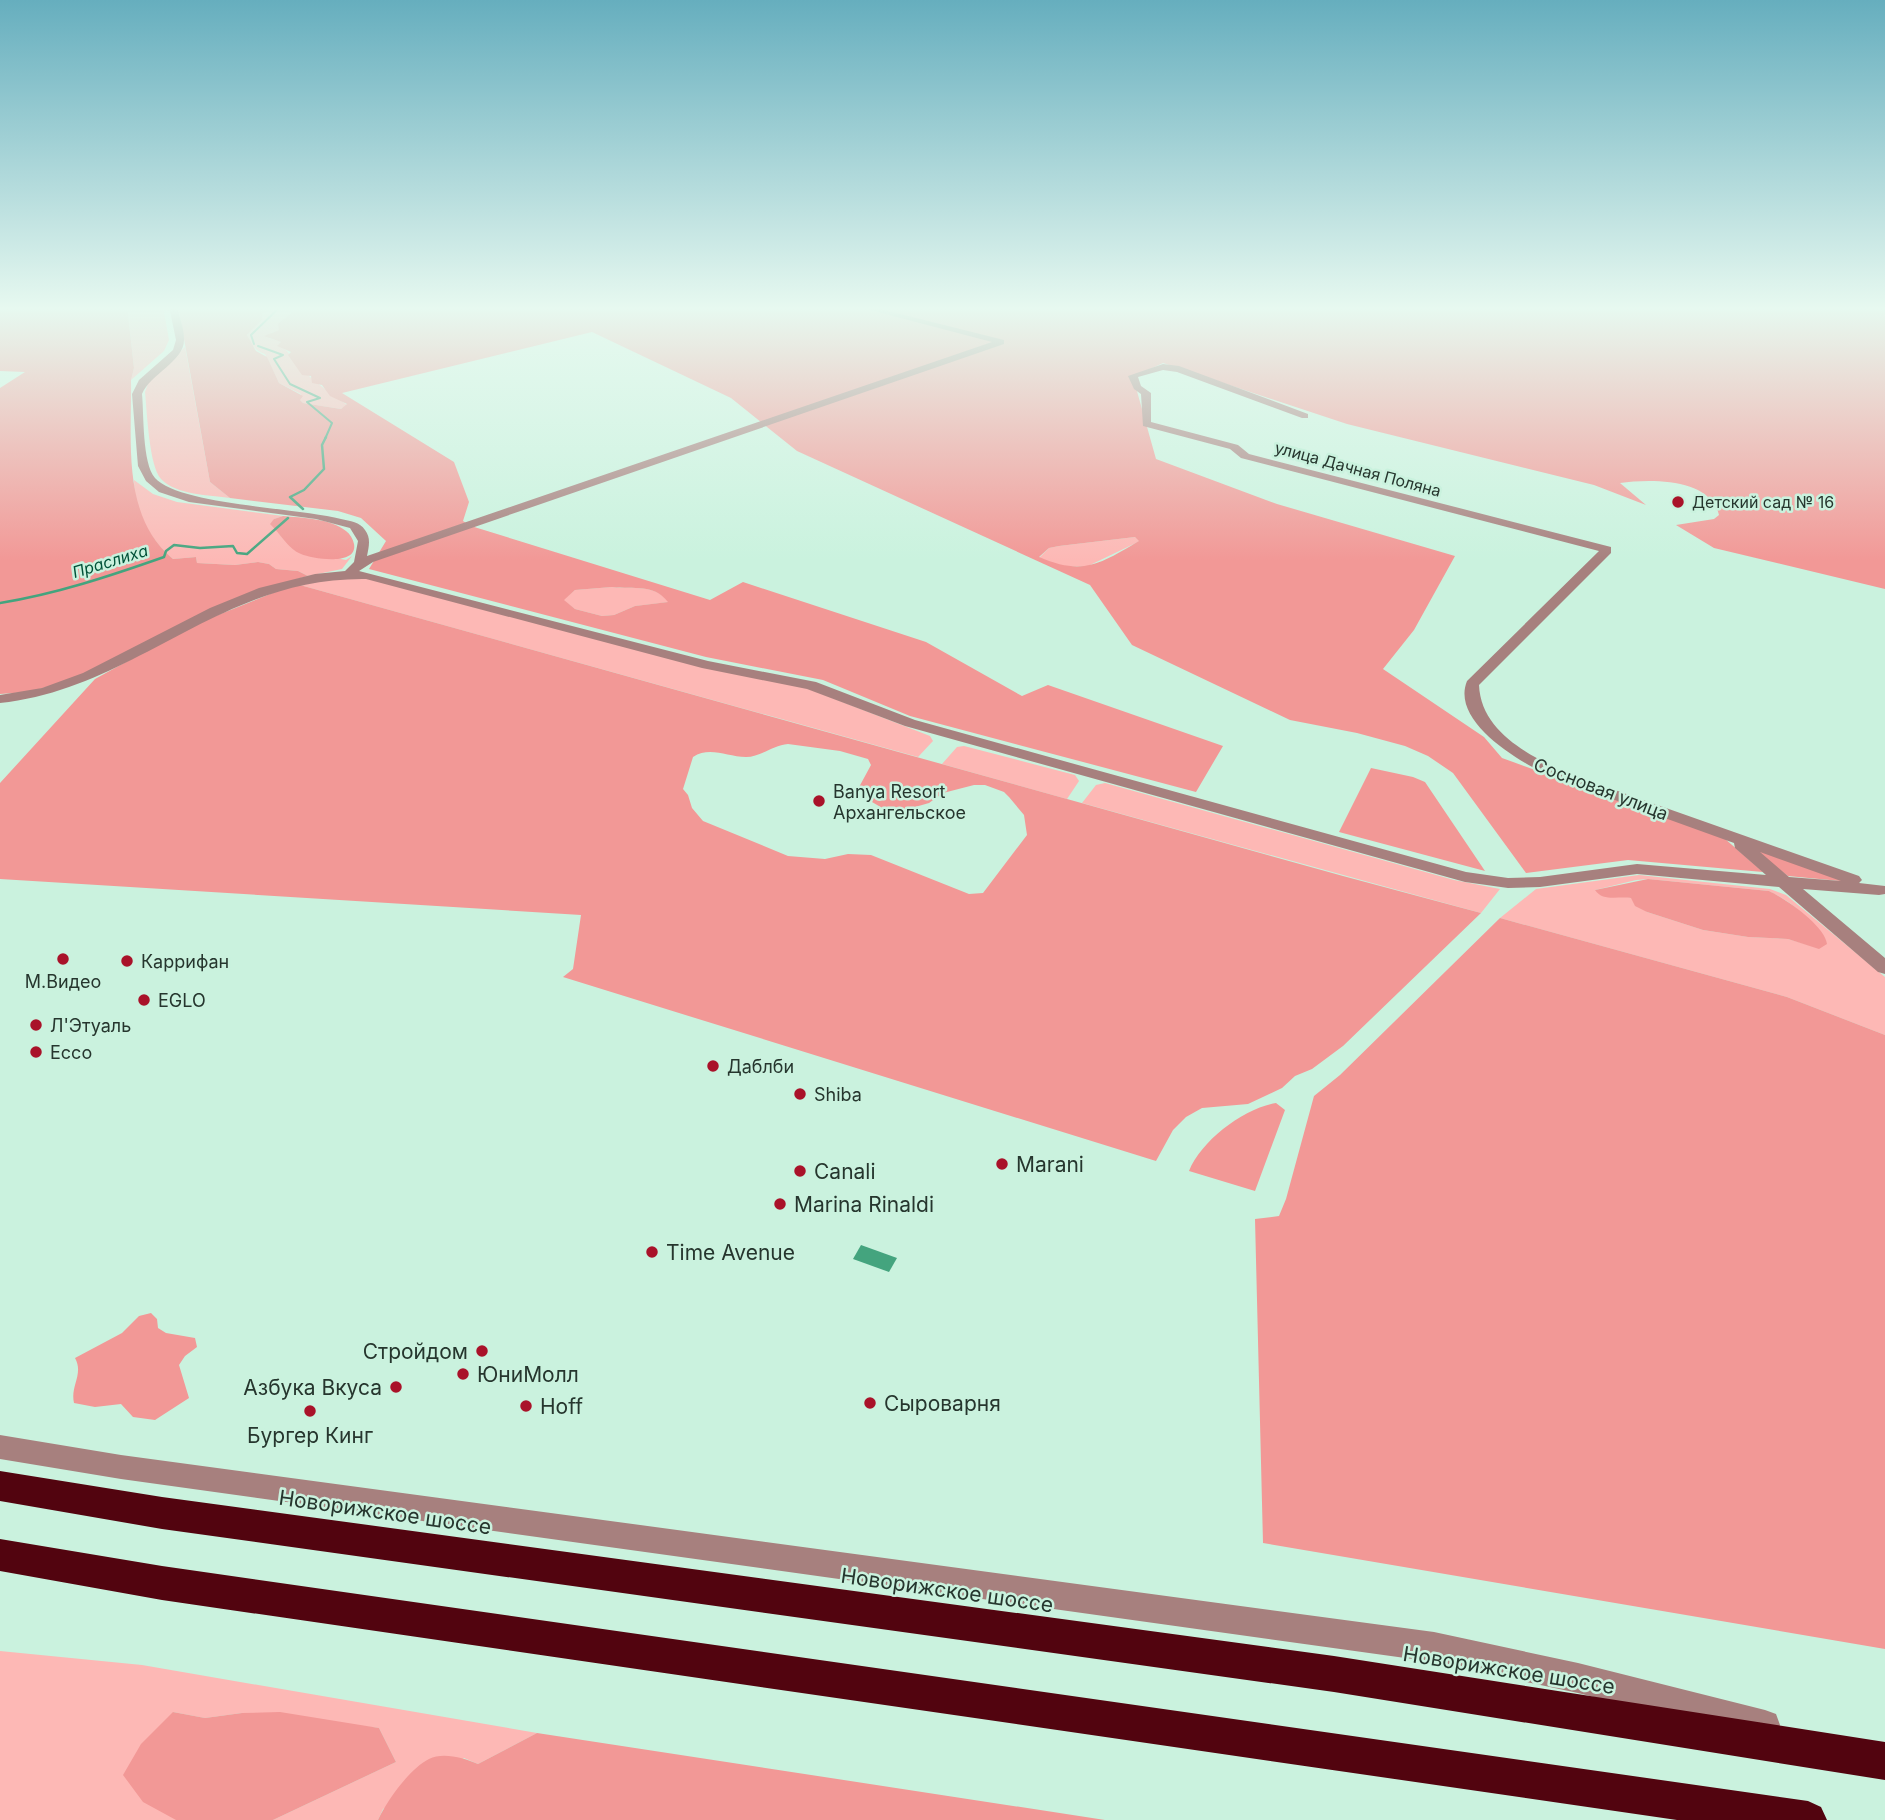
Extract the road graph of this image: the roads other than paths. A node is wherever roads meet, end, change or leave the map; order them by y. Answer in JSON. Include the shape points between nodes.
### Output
{"nodes":[{"id":1,"x":138,"y":391,"type":"edge"},
{"id":2,"x":861,"y":391,"type":"edge"},
{"id":3,"x":1143,"y":391,"type":"edge"},
{"id":4,"x":1236,"y":391,"type":"edge"},
{"id":5,"x":1304,"y":416,"type":"dead end"},
{"id":6,"x":1590,"y":567,"type":"joint"},
{"id":7,"x":354,"y":568,"type":"junction"},
{"id":8,"x":17,"y":698,"type":"junction"},
{"id":9,"x":0,"y":699,"type":"edge"},
{"id":10,"x":0,"y":715,"type":"edge"},
{"id":11,"x":1731,"y":837,"type":"junction"},
{"id":12,"x":1784,"y":881,"type":"junction"},
{"id":13,"x":1882,"y":891,"type":"edge"},
{"id":14,"x":1885,"y":968,"type":"edge"},
{"id":15,"x":0,"y":1447,"type":"edge"},
{"id":16,"x":0,"y":1486,"type":"edge"},
{"id":17,"x":0,"y":1555,"type":"edge"},
{"id":18,"x":1885,"y":1758,"type":"edge"},
{"id":19,"x":1808,"y":1820,"type":"edge"}],
"edges":[{"from":1,"to":7,"type":"street","via":[[143,466],[150,480],[189,499],[317,516],[354,526],[364,541]]},
{"from":2,"to":7,"type":"street"},
{"from":3,"to":6,"type":"street","name":"улица Дачная Поляна","via":[[1146,424],[1234,447],[1245,456],[1607,550]]},
{"from":4,"to":5,"type":"street","name":"улица Дачная Поляна"},
{"from":6,"to":11,"type":"street","name":"Сосновая улица","via":[[1472,684],[1477,709],[1499,739],[1536,765]]},
{"from":7,"to":8,"type":"street","via":[[239,601],[76,683]]},
{"from":7,"to":12,"type":"street","via":[[707,665],[811,685],[910,723],[1465,877],[1540,882],[1637,869]]},
{"from":8,"to":9,"type":"street"},
{"from":8,"to":10,"type":"street"},
{"from":11,"to":12,"type":"street"},
{"from":11,"to":13,"type":"street","name":"Сосновая улица"},
{"from":12,"to":13,"type":"street"},
{"from":12,"to":14,"type":"street"},
{"from":15,"to":18,"type":"street","via":[[1434,1647],[1578,1678]]},
{"from":16,"to":18,"type":"highway","name":"Новорижское шоссе","via":[[162,1513],[1334,1674]]},
{"from":17,"to":19,"type":"highway","via":[[162,1583]]}]}
